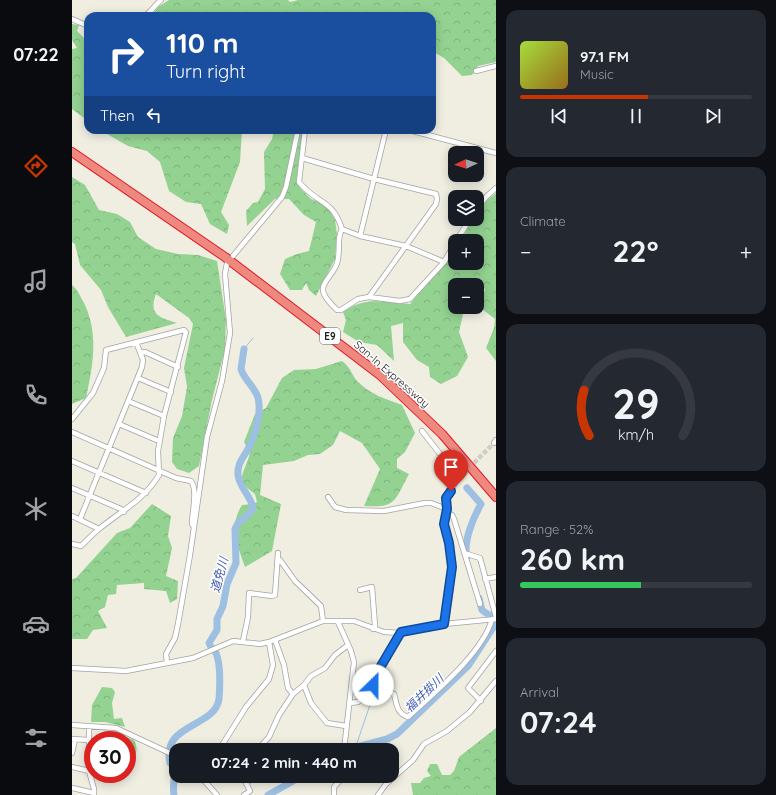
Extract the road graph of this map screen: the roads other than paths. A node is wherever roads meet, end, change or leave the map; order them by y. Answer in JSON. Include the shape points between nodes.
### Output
{"nodes":[{"id":1,"x":161,"y":0,"type":"edge"},
{"id":2,"x":149,"y":12,"type":"edge"},
{"id":3,"x":72,"y":20,"type":"edge"},
{"id":4,"x":84,"y":24,"type":"edge"},
{"id":5,"x":496,"y":66,"type":"edge"},
{"id":6,"x":476,"y":70,"type":"dead end"},
{"id":7,"x":297,"y":134,"type":"edge"},
{"id":8,"x":305,"y":134,"type":"edge"},
{"id":9,"x":385,"y":134,"type":"edge"},
{"id":10,"x":424,"y":134,"type":"edge"},
{"id":11,"x":72,"y":152,"type":"edge"},
{"id":12,"x":496,"y":153,"type":"edge"},
{"id":13,"x":302,"y":158,"type":"junction"},
{"id":14,"x":374,"y":179,"type":"junction"},
{"id":15,"x":496,"y":188,"type":"edge"},
{"id":16,"x":484,"y":200,"type":"edge"},
{"id":17,"x":342,"y":229,"type":"junction"},
{"id":18,"x":360,"y":236,"type":"junction"},
{"id":19,"x":406,"y":246,"type":"junction"},
{"id":20,"x":448,"y":255,"type":"edge"},
{"id":21,"x":233,"y":256,"type":"dead end"},
{"id":22,"x":444,"y":262,"type":"junction"},
{"id":23,"x":227,"y":263,"type":"dead end"},
{"id":24,"x":369,"y":297,"type":"junction"},
{"id":25,"x":136,"y":342,"type":"junction"},
{"id":26,"x":141,"y":353,"type":"junction"},
{"id":27,"x":178,"y":367,"type":"junction"},
{"id":28,"x":138,"y":378,"type":"junction"},
{"id":29,"x":171,"y":392,"type":"junction"},
{"id":30,"x":128,"y":401,"type":"junction"},
{"id":31,"x":164,"y":416,"type":"junction"},
{"id":32,"x":73,"y":417,"type":"edge"},
{"id":33,"x":119,"y":424,"type":"junction"},
{"id":34,"x":422,"y":431,"type":"dead end"},
{"id":35,"x":72,"y":432,"type":"edge"},
{"id":36,"x":159,"y":442,"type":"junction"},
{"id":37,"x":109,"y":448,"type":"junction"},
{"id":38,"x":72,"y":461,"type":"edge"},
{"id":39,"x":160,"y":470,"type":"junction"},
{"id":40,"x":99,"y":472,"type":"junction"},
{"id":41,"x":465,"y":472,"type":"tunnel mouth"},
{"id":42,"x":458,"y":477,"type":"junction"},
{"id":43,"x":72,"y":488,"type":"edge"},
{"id":44,"x":146,"y":493,"type":"junction"},
{"id":45,"x":90,"y":496,"type":"junction"},
{"id":46,"x":328,"y":497,"type":"dead end"},
{"id":47,"x":496,"y":497,"type":"edge"},
{"id":48,"x":446,"y":511,"type":"junction"},
{"id":49,"x":124,"y":512,"type":"junction"},
{"id":50,"x":72,"y":516,"type":"edge"},
{"id":51,"x":80,"y":519,"type":"junction"},
{"id":52,"x":194,"y":527,"type":"junction"},
{"id":53,"x":99,"y":529,"type":"junction"},
{"id":54,"x":72,"y":544,"type":"edge"},
{"id":55,"x":278,"y":553,"type":"dead end"},
{"id":56,"x":464,"y":553,"type":"junction"},
{"id":57,"x":278,"y":560,"type":"junction"},
{"id":58,"x":496,"y":577,"type":"edge"},
{"id":59,"x":485,"y":579,"type":"junction"},
{"id":60,"x":360,"y":590,"type":"dead end"},
{"id":61,"x":480,"y":604,"type":"dead end"},
{"id":62,"x":495,"y":618,"type":"edge"},
{"id":63,"x":323,"y":621,"type":"junction"},
{"id":64,"x":338,"y":622,"type":"junction"},
{"id":65,"x":444,"y":624,"type":"junction"},
{"id":66,"x":373,"y":629,"type":"junction"},
{"id":67,"x":401,"y":632,"type":"junction"},
{"id":68,"x":276,"y":640,"type":"junction"},
{"id":69,"x":243,"y":641,"type":"junction"},
{"id":70,"x":269,"y":642,"type":"junction"},
{"id":71,"x":348,"y":645,"type":"junction"},
{"id":72,"x":496,"y":651,"type":"edge"},
{"id":73,"x":167,"y":662,"type":"junction"},
{"id":74,"x":72,"y":668,"type":"edge"},
{"id":75,"x":496,"y":681,"type":"edge"},
{"id":76,"x":304,"y":685,"type":"junction"},
{"id":77,"x":373,"y":685,"type":"junction"},
{"id":78,"x":293,"y":694,"type":"junction"},
{"id":79,"x":481,"y":701,"type":"junction"},
{"id":80,"x":350,"y":703,"type":"junction"},
{"id":81,"x":72,"y":725,"type":"edge"},
{"id":82,"x":89,"y":726,"type":"junction"},
{"id":83,"x":346,"y":726,"type":"junction"},
{"id":84,"x":89,"y":731,"type":"edge"},
{"id":85,"x":74,"y":739,"type":"edge"},
{"id":86,"x":84,"y":740,"type":"edge"},
{"id":87,"x":223,"y":743,"type":"edge"},
{"id":88,"x":264,"y":743,"type":"edge"},
{"id":89,"x":345,"y":743,"type":"edge"},
{"id":90,"x":72,"y":753,"type":"edge"},
{"id":91,"x":169,"y":753,"type":"edge"},
{"id":92,"x":72,"y":767,"type":"edge"},
{"id":93,"x":84,"y":770,"type":"edge"},
{"id":94,"x":92,"y":783,"type":"edge"},
{"id":95,"x":207,"y":783,"type":"edge"},
{"id":96,"x":246,"y":783,"type":"edge"},
{"id":97,"x":338,"y":783,"type":"edge"},
{"id":98,"x":72,"y":788,"type":"edge"},
{"id":99,"x":94,"y":794,"type":"edge"},
{"id":100,"x":217,"y":795,"type":"edge"},
{"id":101,"x":244,"y":795,"type":"edge"},
{"id":102,"x":334,"y":795,"type":"edge"},
{"id":103,"x":378,"y":795,"type":"edge"}],
"edges":[{"from":1,"to":2,"type":"street"},
{"from":3,"to":4,"type":"street"},
{"from":5,"to":6,"type":"street"},
{"from":7,"to":21,"type":"street","via":[[282,197]]},
{"from":8,"to":13,"type":"street"},
{"from":9,"to":14,"type":"street"},
{"from":10,"to":12,"type":"street"},
{"from":11,"to":47,"type":"highway","name":"San-In Expressway","number":"E9","via":[[225,257],[398,390],[442,434]]},
{"from":13,"to":14,"type":"street"},
{"from":13,"to":17,"type":"street","via":[[299,182],[335,212]]},
{"from":14,"to":18,"type":"street"},
{"from":14,"to":19,"type":"street","via":[[436,194],[436,204]]},
{"from":15,"to":16,"type":"street"},
{"from":17,"to":18,"type":"street"},
{"from":17,"to":24,"type":"street","via":[[339,234],[338,262],[324,285],[324,294],[337,310],[358,298]]},
{"from":18,"to":19,"type":"street"},
{"from":19,"to":22,"type":"street"},
{"from":19,"to":24,"type":"street"},
{"from":20,"to":22,"type":"street"},
{"from":22,"to":24,"type":"street","via":[[410,299],[400,301]]},
{"from":23,"to":52,"type":"street","via":[[225,274],[230,333],[222,381],[208,437]]},
{"from":25,"to":26,"type":"street"},
{"from":25,"to":27,"type":"street","via":[[184,330],[186,332]]},
{"from":25,"to":32,"type":"street","via":[[106,350],[104,368],[93,393]]},
{"from":26,"to":27,"type":"street"},
{"from":26,"to":28,"type":"street","via":[[143,360]]},
{"from":27,"to":29,"type":"street"},
{"from":28,"to":29,"type":"street"},
{"from":28,"to":30,"type":"street"},
{"from":29,"to":31,"type":"street"},
{"from":30,"to":31,"type":"street"},
{"from":30,"to":33,"type":"street"},
{"from":31,"to":36,"type":"street"},
{"from":33,"to":36,"type":"street"},
{"from":33,"to":37,"type":"street"},
{"from":34,"to":42,"type":"street"},
{"from":35,"to":37,"type":"street"},
{"from":36,"to":39,"type":"street"},
{"from":37,"to":39,"type":"street"},
{"from":37,"to":40,"type":"street"},
{"from":38,"to":40,"type":"street"},
{"from":39,"to":44,"type":"street"},
{"from":39,"to":52,"type":"street","via":[[194,484]]},
{"from":40,"to":44,"type":"street"},
{"from":40,"to":45,"type":"street"},
{"from":41,"to":42,"type":"street"},
{"from":42,"to":48,"type":"street","via":[[446,498]]},
{"from":43,"to":45,"type":"street"},
{"from":44,"to":49,"type":"street"},
{"from":45,"to":49,"type":"street"},
{"from":45,"to":51,"type":"street"},
{"from":46,"to":48,"type":"street","via":[[335,507],[346,510],[384,511],[431,503]]},
{"from":48,"to":56,"type":"street","via":[[454,519]]},
{"from":48,"to":65,"type":"street","via":[[444,524],[452,567]]},
{"from":49,"to":53,"type":"street"},
{"from":50,"to":51,"type":"street"},
{"from":51,"to":53,"type":"street"},
{"from":52,"to":73,"type":"street","via":[[178,624],[175,638],[166,654]]},
{"from":53,"to":54,"type":"street","via":[[81,546]]},
{"from":55,"to":57,"type":"street"},
{"from":56,"to":59,"type":"street","via":[[480,558]]},
{"from":56,"to":61,"type":"street"},
{"from":57,"to":63,"type":"street","via":[[321,606]]},
{"from":57,"to":69,"type":"street","via":[[275,594],[272,596],[249,593]]},
{"from":58,"to":59,"type":"street"},
{"from":59,"to":62,"type":"street"},
{"from":60,"to":66,"type":"street","via":[[372,586],[375,626]]},
{"from":62,"to":65,"type":"street"},
{"from":62,"to":77,"type":"street","via":[[460,670],[408,717],[396,708],[394,694]]},
{"from":63,"to":64,"type":"street"},
{"from":63,"to":68,"type":"street"},
{"from":64,"to":66,"type":"street","via":[[354,621]]},
{"from":64,"to":71,"type":"street"},
{"from":65,"to":67,"type":"street"},
{"from":66,"to":67,"type":"street"},
{"from":67,"to":77,"type":"street"},
{"from":68,"to":70,"type":"street"},
{"from":68,"to":78,"type":"street","via":[[288,688]]},
{"from":69,"to":70,"type":"street","via":[[260,644]]},
{"from":69,"to":73,"type":"street","via":[[229,642],[193,658]]},
{"from":70,"to":87,"type":"street","via":[[272,665],[268,679],[246,707]]},
{"from":71,"to":76,"type":"street"},
{"from":71,"to":80,"type":"street","via":[[354,662]]},
{"from":72,"to":79,"type":"street","via":[[468,688]]},
{"from":73,"to":74,"type":"street","via":[[126,671]]},
{"from":75,"to":79,"type":"street"},
{"from":76,"to":78,"type":"street"},
{"from":76,"to":83,"type":"street","via":[[311,703],[327,723]]},
{"from":77,"to":80,"type":"street","via":[[358,702]]},
{"from":78,"to":88,"type":"street"},
{"from":79,"to":103,"type":"street","via":[[447,731],[424,744]]},
{"from":80,"to":83,"type":"street"},
{"from":81,"to":82,"type":"street"},
{"from":82,"to":84,"type":"street"},
{"from":82,"to":91,"type":"street","via":[[116,728]]},
{"from":83,"to":89,"type":"street"},
{"from":85,"to":86,"type":"street"},
{"from":85,"to":90,"type":"street"},
{"from":92,"to":93,"type":"street"},
{"from":94,"to":99,"type":"street"},
{"from":95,"to":100,"type":"street"},
{"from":96,"to":101,"type":"street","via":[[250,791]]},
{"from":97,"to":102,"type":"street","via":[[334,787]]},
{"from":98,"to":99,"type":"street"}]}
